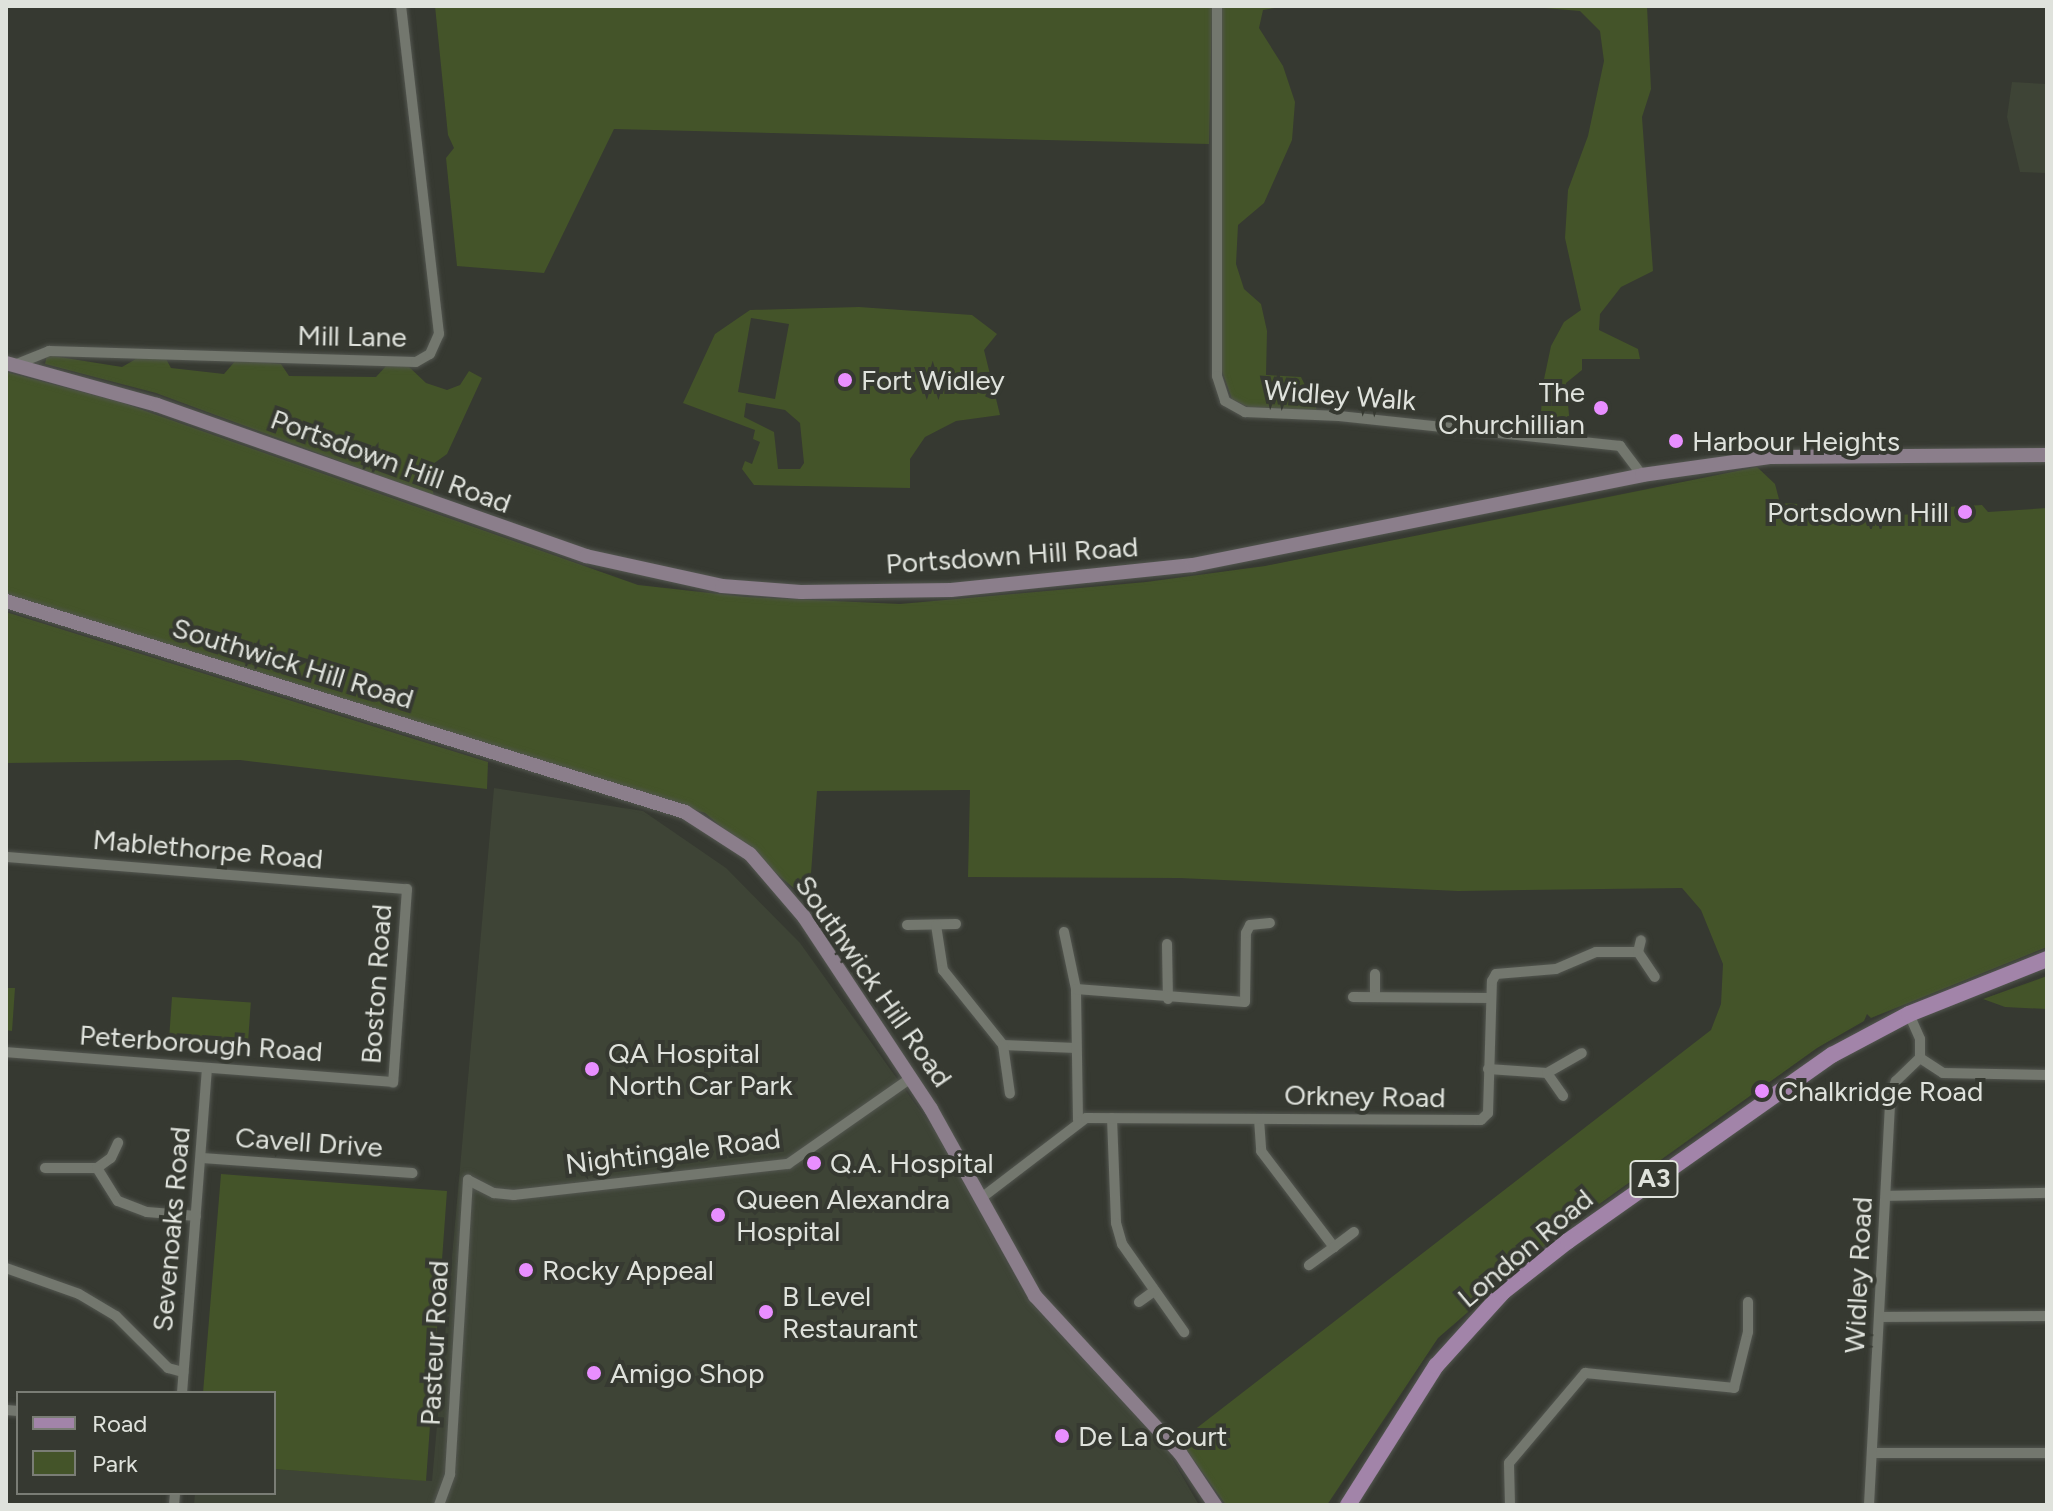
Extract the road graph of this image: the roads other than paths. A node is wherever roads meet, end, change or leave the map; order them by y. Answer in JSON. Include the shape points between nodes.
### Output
{"nodes":[{"id":1,"x":401,"y":6,"type":"edge"},
{"id":2,"x":1217,"y":6,"type":"edge"},
{"id":3,"x":12,"y":363,"type":"edge"},
{"id":4,"x":2047,"y":455,"type":"edge"},
{"id":5,"x":1642,"y":475,"type":"junction"},
{"id":6,"x":6,"y":601,"type":"edge"},
{"id":7,"x":6,"y":857,"type":"edge"},
{"id":8,"x":407,"y":889,"type":"joint"},
{"id":9,"x":1270,"y":923,"type":"dead end"},
{"id":10,"x":956,"y":924,"type":"dead end"},
{"id":11,"x":907,"y":925,"type":"dead end"},
{"id":12,"x":936,"y":925,"type":"junction"},
{"id":13,"x":1064,"y":932,"type":"dead end"},
{"id":14,"x":1641,"y":940,"type":"dead end"},
{"id":15,"x":1167,"y":944,"type":"dead end"},
{"id":16,"x":1638,"y":952,"type":"junction"},
{"id":17,"x":2047,"y":959,"type":"edge"},
{"id":18,"x":1375,"y":974,"type":"dead end"},
{"id":19,"x":1655,"y":977,"type":"dead end"},
{"id":20,"x":1076,"y":989,"type":"junction"},
{"id":21,"x":1353,"y":997,"type":"dead end"},
{"id":22,"x":1375,"y":997,"type":"junction"},
{"id":23,"x":1491,"y":998,"type":"junction"},
{"id":24,"x":1168,"y":999,"type":"junction"},
{"id":25,"x":1909,"y":1014,"type":"junction"},
{"id":26,"x":1003,"y":1045,"type":"junction"},
{"id":27,"x":1076,"y":1048,"type":"junction"},
{"id":28,"x":6,"y":1052,"type":"edge"},
{"id":29,"x":1582,"y":1053,"type":"dead end"},
{"id":30,"x":1920,"y":1058,"type":"junction"},
{"id":31,"x":207,"y":1068,"type":"junction"},
{"id":32,"x":1488,"y":1069,"type":"junction"},
{"id":33,"x":1547,"y":1073,"type":"junction"},
{"id":34,"x":2047,"y":1075,"type":"edge"},
{"id":35,"x":911,"y":1078,"type":"junction"},
{"id":36,"x":393,"y":1082,"type":"joint"},
{"id":37,"x":1010,"y":1094,"type":"dead end"},
{"id":38,"x":1563,"y":1096,"type":"dead end"},
{"id":39,"x":1112,"y":1118,"type":"junction"},
{"id":40,"x":1259,"y":1119,"type":"junction"},
{"id":41,"x":1078,"y":1120,"type":"junction"},
{"id":42,"x":118,"y":1143,"type":"dead end"},
{"id":43,"x":202,"y":1158,"type":"junction"},
{"id":44,"x":45,"y":1168,"type":"dead end"},
{"id":45,"x":97,"y":1168,"type":"junction"},
{"id":46,"x":412,"y":1173,"type":"dead end"},
{"id":47,"x":468,"y":1180,"type":"joint"},
{"id":48,"x":2047,"y":1193,"type":"edge"},
{"id":49,"x":1886,"y":1196,"type":"junction"},
{"id":50,"x":980,"y":1199,"type":"junction"},
{"id":51,"x":196,"y":1216,"type":"junction"},
{"id":52,"x":1354,"y":1232,"type":"dead end"},
{"id":53,"x":1334,"y":1247,"type":"junction"},
{"id":54,"x":1309,"y":1265,"type":"dead end"},
{"id":55,"x":6,"y":1268,"type":"edge"},
{"id":56,"x":1154,"y":1291,"type":"junction"},
{"id":57,"x":1139,"y":1302,"type":"dead end"},
{"id":58,"x":1748,"y":1302,"type":"dead end"},
{"id":59,"x":2047,"y":1316,"type":"edge"},
{"id":60,"x":1880,"y":1317,"type":"junction"},
{"id":61,"x":1184,"y":1332,"type":"dead end"},
{"id":62,"x":183,"y":1372,"type":"junction"},
{"id":63,"x":182,"y":1391,"type":"edge"},
{"id":64,"x":1873,"y":1453,"type":"junction"},
{"id":65,"x":2047,"y":1453,"type":"edge"},
{"id":66,"x":439,"y":1505,"type":"edge"},
{"id":67,"x":1215,"y":1505,"type":"edge"},
{"id":68,"x":1348,"y":1505,"type":"edge"},
{"id":69,"x":1510,"y":1505,"type":"edge"},
{"id":70,"x":1869,"y":1505,"type":"edge"}],
"edges":[{"from":1,"to":3,"type":"street","name":"Mill Lane","via":[[439,334],[430,354],[416,362],[49,351]]},
{"from":2,"to":5,"type":"street","name":"Widley Walk","via":[[1217,376],[1225,401],[1245,412],[1339,416],[1620,446]]},
{"from":3,"to":5,"type":"main road","name":"Portsdown Hill Road","via":[[157,405],[586,556],[722,586],[801,592],[951,590],[1193,565]]},
{"from":4,"to":5,"type":"main road","name":"Portsdown Hill Road","via":[[1770,457]]},
{"from":6,"to":35,"type":"main road","name":"Southwick Hill Road","via":[[685,812],[750,854],[804,917]]},
{"from":7,"to":8,"type":"street","name":"Mablethorpe Road"},
{"from":8,"to":36,"type":"street","name":"Boston Road"},
{"from":9,"to":24,"type":"street","via":[[1250,925],[1246,933],[1245,1002]]},
{"from":10,"to":12,"type":"street"},
{"from":11,"to":12,"type":"street"},
{"from":12,"to":26,"type":"street","via":[[943,970]]},
{"from":13,"to":20,"type":"street"},
{"from":14,"to":16,"type":"street"},
{"from":15,"to":24,"type":"street"},
{"from":16,"to":19,"type":"street"},
{"from":16,"to":23,"type":"street","via":[[1596,952],[1556,969],[1496,974]]},
{"from":17,"to":25,"type":"main road","name":"London Road","number":"A3"},
{"from":18,"to":22,"type":"street"},
{"from":20,"to":24,"type":"street"},
{"from":20,"to":27,"type":"street"},
{"from":21,"to":22,"type":"street"},
{"from":22,"to":23,"type":"street"},
{"from":23,"to":32,"type":"street","name":"Orkney Road"},
{"from":25,"to":30,"type":"street","via":[[1920,1039]]},
{"from":25,"to":68,"type":"main road","name":"London Road","number":"A3","via":[[1762,1101],[1503,1292],[1436,1366]]},
{"from":26,"to":27,"type":"street"},
{"from":26,"to":37,"type":"street"},
{"from":27,"to":41,"type":"street"},
{"from":28,"to":31,"type":"street","name":"Peterborough Road"},
{"from":29,"to":33,"type":"street"},
{"from":30,"to":34,"type":"street","via":[[1956,1076]]},
{"from":30,"to":49,"type":"street","name":"Widley Road","via":[[1896,1081],[1890,1098]]},
{"from":31,"to":36,"type":"street","name":"Peterborough Road"},
{"from":31,"to":43,"type":"street","name":"Sevenoaks Road"},
{"from":32,"to":33,"type":"street"},
{"from":32,"to":40,"type":"street","name":"Orkney Road","via":[[1488,1113],[1473,1122]]},
{"from":33,"to":38,"type":"street"},
{"from":35,"to":47,"type":"street","name":"Nightingale Road","via":[[788,1164],[514,1195],[494,1193]]},
{"from":35,"to":50,"type":"main road","name":"Southwick Hill Road"},
{"from":39,"to":40,"type":"street","name":"Orkney Road"},
{"from":39,"to":41,"type":"street","name":"Orkney Road"},
{"from":39,"to":56,"type":"street","via":[[1116,1223],[1122,1244]]},
{"from":40,"to":53,"type":"street","via":[[1261,1151]]},
{"from":41,"to":50,"type":"street"},
{"from":42,"to":45,"type":"street","via":[[111,1158]]},
{"from":43,"to":46,"type":"street","name":"Cavell Drive"},
{"from":43,"to":51,"type":"street","name":"Sevenoaks Road"},
{"from":44,"to":45,"type":"street"},
{"from":45,"to":51,"type":"street","via":[[118,1201],[147,1212]]},
{"from":47,"to":66,"type":"street","name":"Pasteur Road","via":[[450,1474]]},
{"from":48,"to":49,"type":"street"},
{"from":49,"to":60,"type":"street","name":"Widley Road"},
{"from":50,"to":67,"type":"main road","name":"Southwick Hill Road","via":[[1035,1296],[1180,1453]]},
{"from":51,"to":62,"type":"street","name":"Sevenoaks Road"},
{"from":52,"to":53,"type":"street"},
{"from":53,"to":54,"type":"street"},
{"from":55,"to":62,"type":"street","via":[[79,1294],[116,1316],[168,1368]]},
{"from":56,"to":57,"type":"street"},
{"from":56,"to":61,"type":"street"},
{"from":58,"to":69,"type":"street","via":[[1748,1332],[1734,1388],[1585,1373],[1509,1463]]},
{"from":59,"to":60,"type":"street"},
{"from":60,"to":64,"type":"street","name":"Widley Road"},
{"from":62,"to":63,"type":"street","name":"Sevenoaks Road"},
{"from":64,"to":65,"type":"street"},
{"from":64,"to":70,"type":"street","name":"Widley Road"}]}
